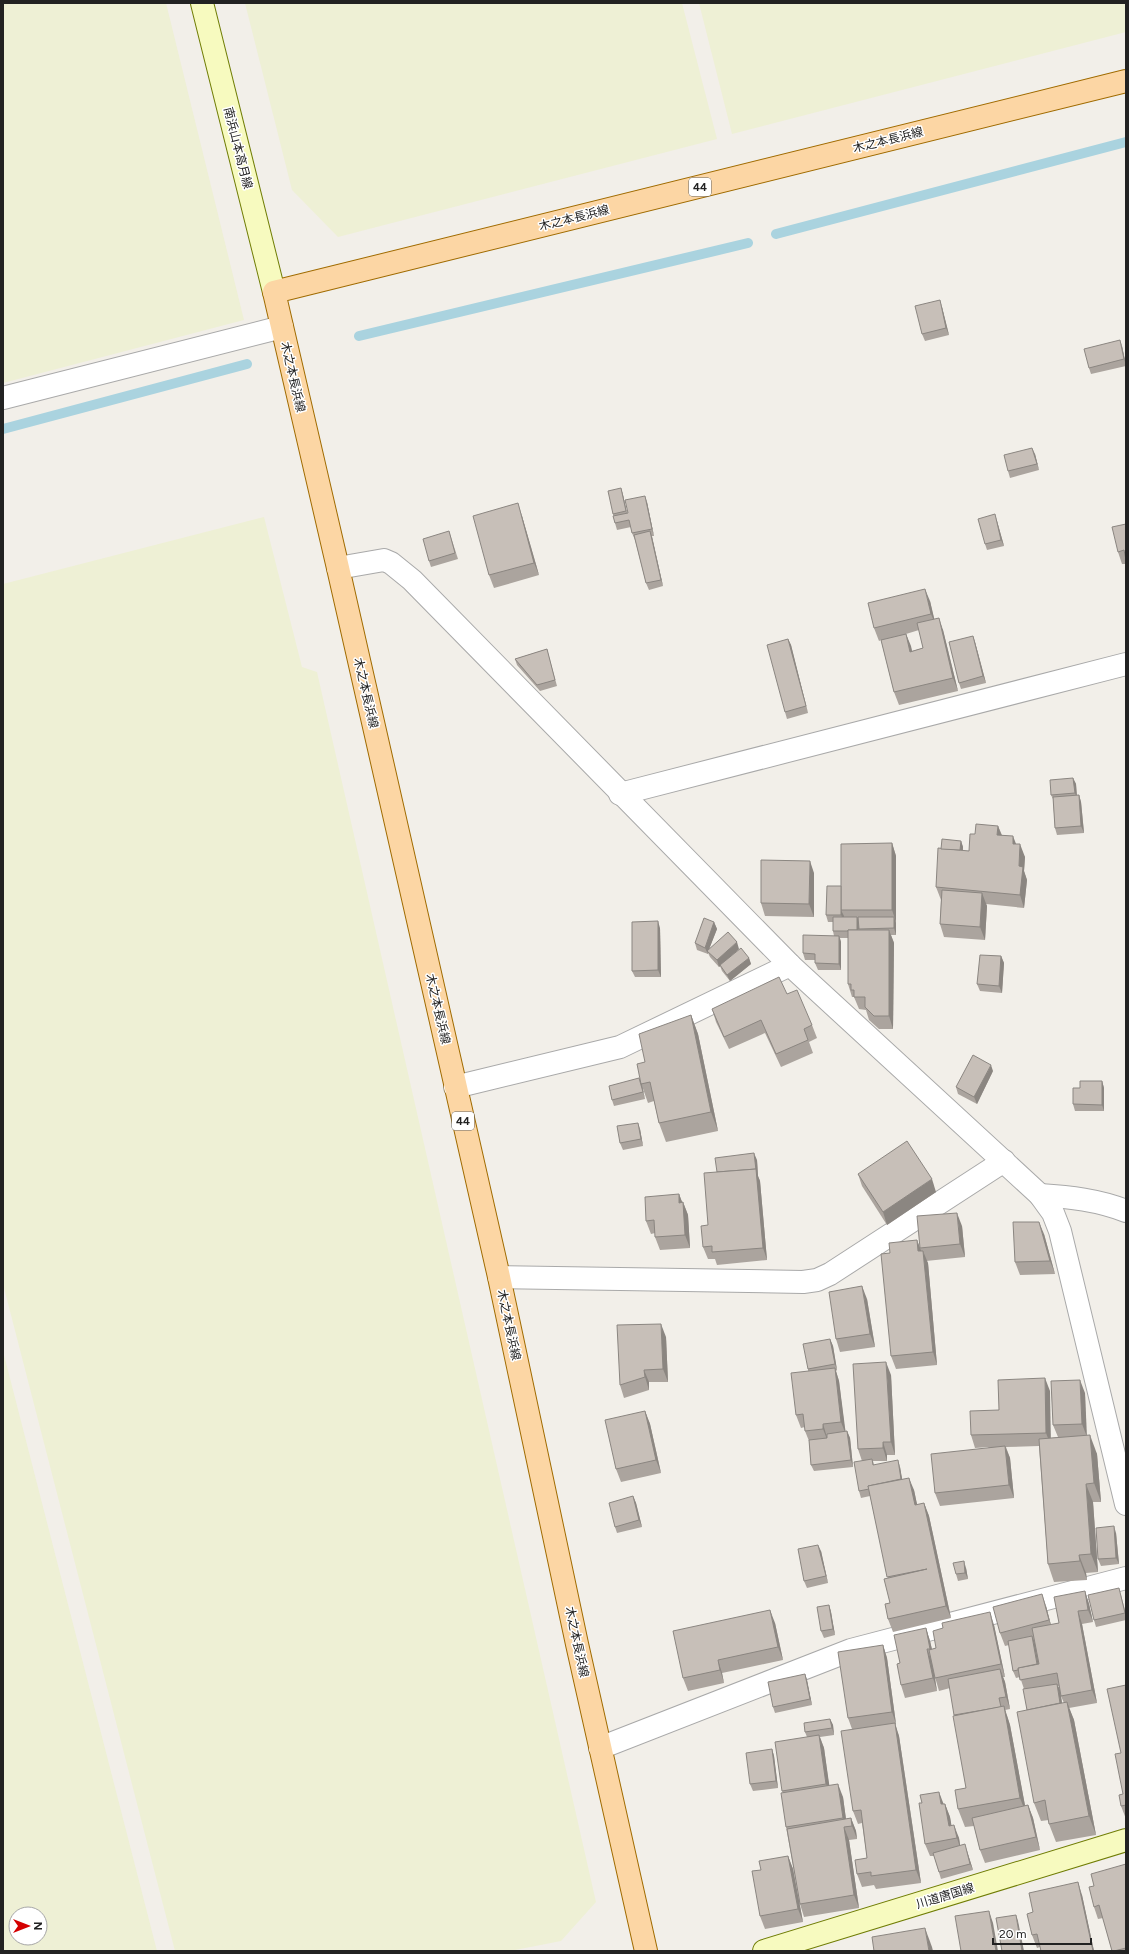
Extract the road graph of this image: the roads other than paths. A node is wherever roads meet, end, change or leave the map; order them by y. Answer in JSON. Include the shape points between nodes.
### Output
{"nodes":[{"id":1,"x":202,"y":3,"type":"edge"},
{"id":2,"x":1126,"y":81,"type":"edge"},
{"id":3,"x":274,"y":292,"type":"junction"},
{"id":4,"x":282,"y":327,"type":"junction"},
{"id":5,"x":3,"y":398,"type":"edge"},
{"id":6,"x":338,"y":568,"type":"junction"},
{"id":7,"x":1126,"y":664,"type":"edge"},
{"id":8,"x":620,"y":794,"type":"junction"},
{"id":9,"x":790,"y":965,"type":"junction"},
{"id":10,"x":455,"y":1087,"type":"junction"},
{"id":11,"x":1004,"y":1161,"type":"junction"},
{"id":12,"x":1040,"y":1195,"type":"junction"},
{"id":13,"x":1126,"y":1211,"type":"edge"},
{"id":14,"x":499,"y":1277,"type":"junction"},
{"id":15,"x":1126,"y":1504,"type":"edge"},
{"id":16,"x":1126,"y":1578,"type":"edge"},
{"id":17,"x":600,"y":1748,"type":"junction"},
{"id":18,"x":1126,"y":1840,"type":"edge"},
{"id":19,"x":646,"y":1951,"type":"edge"},
{"id":20,"x":764,"y":1951,"type":"edge"}],
"edges":[{"from":1,"to":3,"type":"main road","name":"南浜山本高月線"},
{"from":2,"to":3,"type":"main road","name":"木之本長浜線","number":"44"},
{"from":3,"to":4,"type":"main road","name":"木之本長浜線","number":"44"},
{"from":4,"to":5,"type":"street"},
{"from":4,"to":6,"type":"main road","name":"木之本長浜線","number":"44"},
{"from":6,"to":8,"type":"street","via":[[370,561],[391,562],[412,580]]},
{"from":6,"to":10,"type":"main road","name":"木之本長浜線","number":"44"},
{"from":7,"to":8,"type":"street"},
{"from":8,"to":9,"type":"street"},
{"from":9,"to":10,"type":"street","via":[[620,1047]]},
{"from":9,"to":11,"type":"street"},
{"from":10,"to":14,"type":"main road","name":"木之本長浜線","number":"44"},
{"from":11,"to":12,"type":"street"},
{"from":11,"to":14,"type":"street","via":[[817,1280],[803,1282]]},
{"from":12,"to":13,"type":"street","via":[[1106,1203]]},
{"from":12,"to":15,"type":"street","via":[[1053,1213],[1058,1226]]},
{"from":14,"to":17,"type":"main road","name":"木之本長浜線","number":"44"},
{"from":16,"to":17,"type":"street","via":[[851,1650]]},
{"from":17,"to":19,"type":"main road","name":"木之本長浜線","number":"44"},
{"from":18,"to":20,"type":"main road","name":"川道唐国線"}]}
